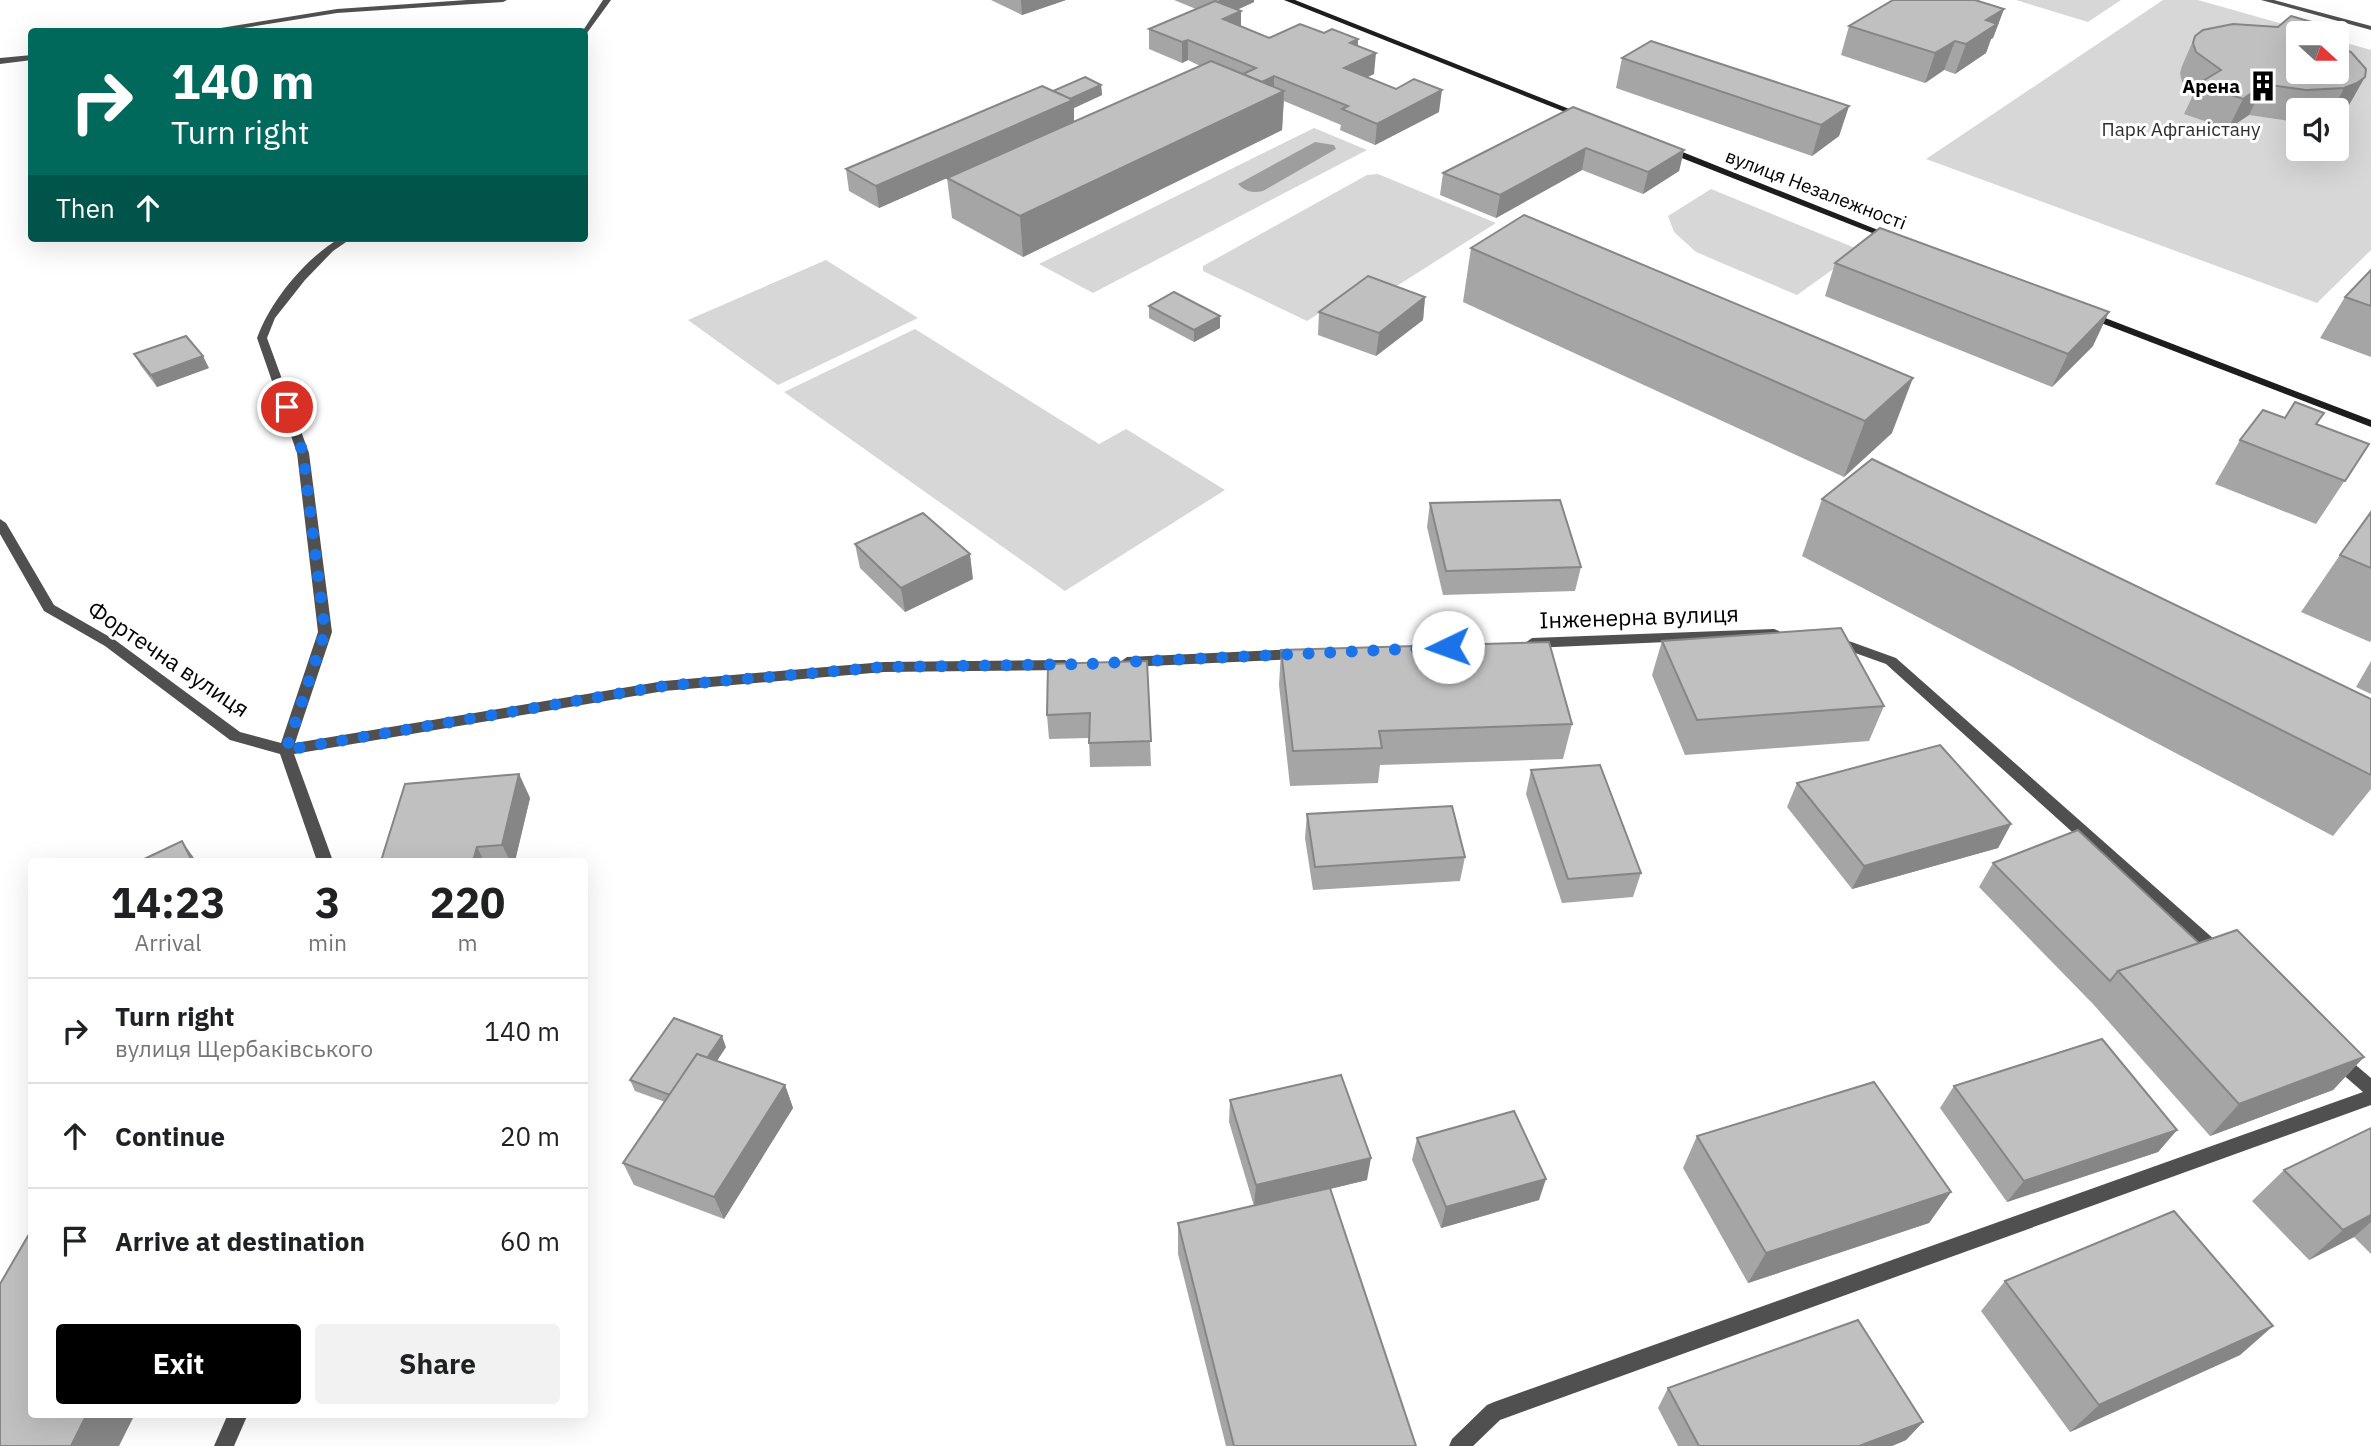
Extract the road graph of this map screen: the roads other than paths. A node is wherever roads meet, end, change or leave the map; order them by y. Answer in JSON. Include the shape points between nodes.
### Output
{"nodes":[{"id":1,"x":503,"y":0,"type":"edge"},
{"id":2,"x":607,"y":0,"type":"edge"},
{"id":3,"x":1288,"y":0,"type":"edge"},
{"id":4,"x":2265,"y":0,"type":"edge"},
{"id":5,"x":226,"y":28,"type":"edge"},
{"id":6,"x":2371,"y":28,"type":"edge"},
{"id":7,"x":588,"y":29,"type":"edge"},
{"id":8,"x":28,"y":58,"type":"edge"},
{"id":9,"x":0,"y":61,"type":"edge"},
{"id":10,"x":1600,"y":123,"type":"edge"},
{"id":11,"x":1652,"y":143,"type":"edge"},
{"id":12,"x":1899,"y":240,"type":"edge"},
{"id":13,"x":340,"y":242,"type":"edge"},
{"id":14,"x":2081,"y":312,"type":"edge"},
{"id":15,"x":2371,"y":424,"type":"edge"},
{"id":16,"x":0,"y":523,"type":"edge"},
{"id":17,"x":1789,"y":634,"type":"edge"},
{"id":18,"x":1814,"y":634,"type":"edge"},
{"id":19,"x":1517,"y":644,"type":"edge"},
{"id":20,"x":1308,"y":654,"type":"edge"},
{"id":21,"x":1113,"y":663,"type":"edge"},
{"id":22,"x":1085,"y":664,"type":"edge"},
{"id":23,"x":286,"y":750,"type":"junction"},
{"id":24,"x":325,"y":858,"type":"edge"},
{"id":25,"x":2225,"y":959,"type":"edge"},
{"id":26,"x":2329,"y":1052,"type":"edge"},
{"id":27,"x":2371,"y":1089,"type":"edge"},
{"id":28,"x":2371,"y":1097,"type":"edge"},
{"id":29,"x":236,"y":1418,"type":"edge"},
{"id":30,"x":224,"y":1446,"type":"edge"},
{"id":31,"x":1459,"y":1446,"type":"edge"}],
"edges":[{"from":1,"to":5,"type":"street","via":[[337,11]]},
{"from":2,"to":7,"type":"street"},
{"from":3,"to":10,"type":"main road"},
{"from":4,"to":6,"type":"street"},
{"from":8,"to":9,"type":"street"},
{"from":11,"to":12,"type":"main road","name":"вулиця Незалежності"},
{"from":13,"to":23,"type":"street","via":[[301,278],[270,317],[262,338],[303,453],[325,632]]},
{"from":14,"to":15,"type":"main road"},
{"from":16,"to":23,"type":"street","name":"Фортечна вулиця","via":[[49,608],[110,643],[235,736]]},
{"from":17,"to":19,"type":"street","name":"Інженерна вулиця"},
{"from":18,"to":25,"type":"street","via":[[1891,661]]},
{"from":20,"to":21,"type":"street"},
{"from":22,"to":23,"type":"street","via":[[884,667],[664,686]]},
{"from":23,"to":24,"type":"street"},
{"from":26,"to":27,"type":"street"},
{"from":28,"to":31,"type":"street","via":[[1494,1412]]},
{"from":29,"to":30,"type":"street"}]}
